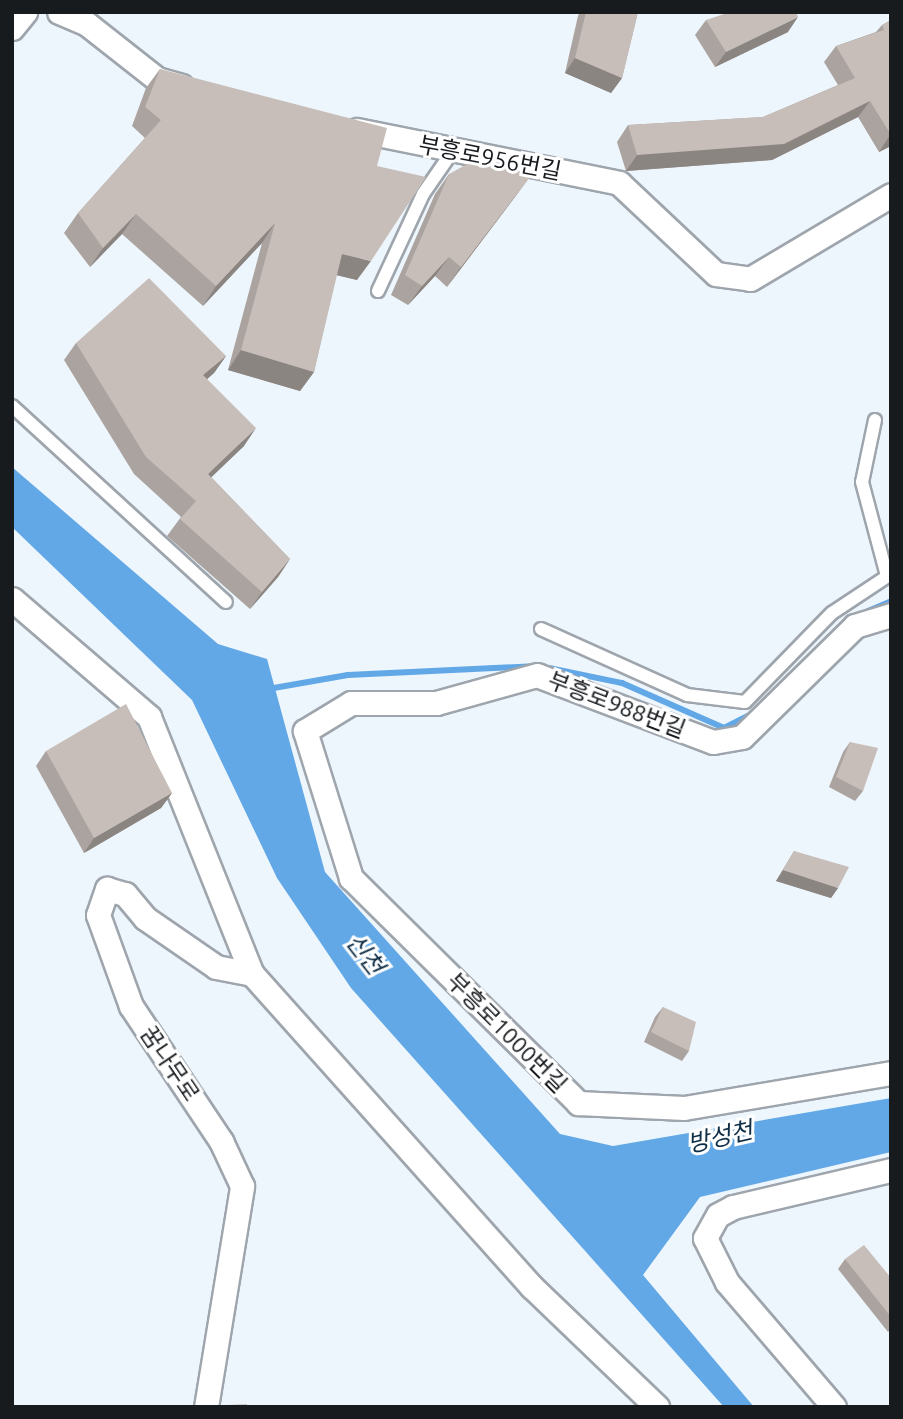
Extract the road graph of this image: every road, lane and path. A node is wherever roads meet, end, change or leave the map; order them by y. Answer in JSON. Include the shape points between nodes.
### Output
{"nodes":[{"id":1,"x":25,"y":12,"type":"edge"},
{"id":2,"x":59,"y":12,"type":"edge"},
{"id":3,"x":12,"y":27,"type":"edge"},
{"id":4,"x":208,"y":92,"type":"edge"},
{"id":5,"x":337,"y":125,"type":"edge"},
{"id":6,"x":452,"y":152,"type":"junction"},
{"id":7,"x":891,"y":195,"type":"edge"},
{"id":8,"x":378,"y":291,"type":"dead end"},
{"id":9,"x":12,"y":406,"type":"edge"},
{"id":10,"x":875,"y":420,"type":"dead end"},
{"id":11,"x":889,"y":575,"type":"edge"},
{"id":12,"x":12,"y":599,"type":"edge"},
{"id":13,"x":226,"y":602,"type":"dead end"},
{"id":14,"x":891,"y":615,"type":"edge"},
{"id":15,"x":541,"y":629,"type":"dead end"},
{"id":16,"x":305,"y":731,"type":"joint"},
{"id":17,"x":252,"y":974,"type":"junction"},
{"id":18,"x":891,"y":1073,"type":"edge"},
{"id":19,"x":891,"y":1170,"type":"edge"},
{"id":20,"x":206,"y":1407,"type":"edge"},
{"id":21,"x":657,"y":1407,"type":"edge"},
{"id":22,"x":834,"y":1407,"type":"edge"}],
"edges":[{"from":1,"to":3,"type":"street"},
{"from":2,"to":4,"type":"street","via":[[87,24],[157,79]]},
{"from":5,"to":6,"type":"street","name":"부흥로956번길"},
{"from":6,"to":7,"type":"street","name":"부흥로956번길","via":[[619,183],[716,274],[750,279]]},
{"from":6,"to":8,"type":"lane","via":[[423,194]]},
{"from":9,"to":13,"type":"lane"},
{"from":10,"to":11,"type":"lane","via":[[862,482]]},
{"from":11,"to":15,"type":"lane","via":[[832,613],[745,702],[687,695]]},
{"from":12,"to":17,"type":"street","via":[[149,717]]},
{"from":14,"to":16,"type":"street","name":"부흥로988번길","via":[[855,626],[742,737],[713,742],[537,675],[436,703],[351,703]]},
{"from":16,"to":18,"type":"street","name":"부흥로1000번길","via":[[351,878],[578,1103],[684,1108]]},
{"from":17,"to":20,"type":"street","name":"꿈나무로","via":[[216,967],[145,918],[125,894],[107,889],[98,915],[131,1006],[221,1142],[242,1186]]},
{"from":17,"to":21,"type":"street","via":[[531,1286]]},
{"from":19,"to":22,"type":"street","via":[[733,1207],[718,1215],[705,1238],[727,1282]]}]}
